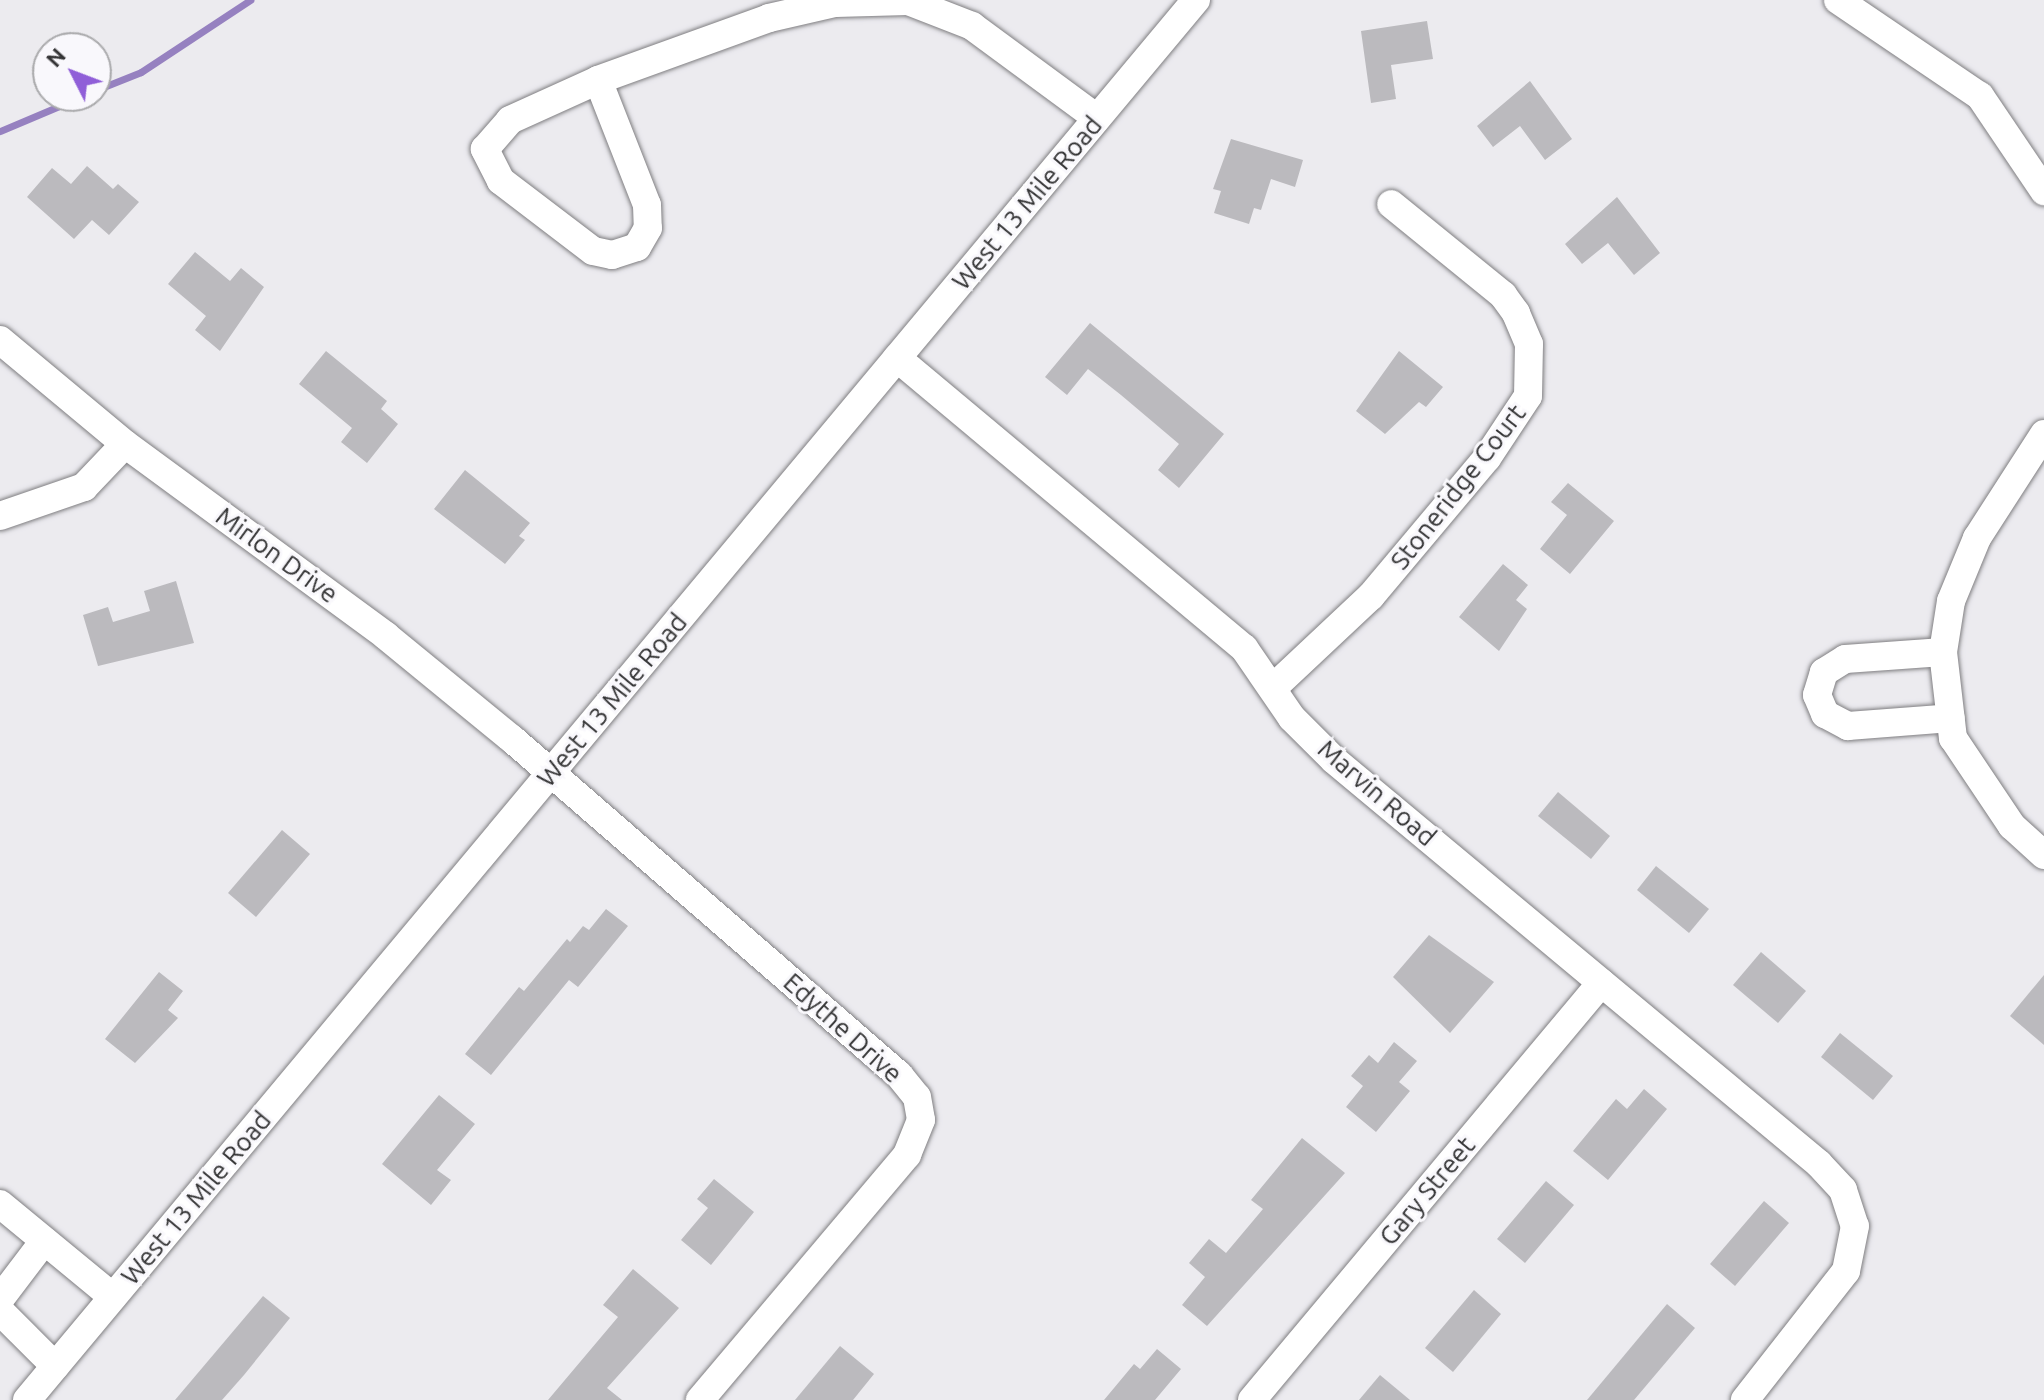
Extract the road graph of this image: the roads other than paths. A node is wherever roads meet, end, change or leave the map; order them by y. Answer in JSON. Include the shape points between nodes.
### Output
{"nodes":[{"id":1,"x":1196,"y":0,"type":"edge"},
{"id":2,"x":1838,"y":0,"type":"edge"},
{"id":3,"x":598,"y":80,"type":"junction"},
{"id":4,"x":1097,"y":118,"type":"junction"},
{"id":5,"x":2044,"y":191,"type":"edge"},
{"id":6,"x":1391,"y":204,"type":"dead end"},
{"id":7,"x":0,"y":340,"type":"edge"},
{"id":8,"x":897,"y":358,"type":"junction"},
{"id":9,"x":2044,"y":434,"type":"edge"},
{"id":10,"x":125,"y":444,"type":"junction"},
{"id":11,"x":0,"y":516,"type":"edge"},
{"id":12,"x":1943,"y":652,"type":"junction"},
{"id":13,"x":1274,"y":687,"type":"junction"},
{"id":14,"x":1951,"y":718,"type":"junction"},
{"id":15,"x":552,"y":773,"type":"junction"},
{"id":16,"x":2044,"y":855,"type":"edge"},
{"id":17,"x":1601,"y":983,"type":"junction"},
{"id":18,"x":0,"y":1204,"type":"edge"},
{"id":19,"x":44,"y":1241,"type":"junction"},
{"id":20,"x":113,"y":1297,"type":"junction"},
{"id":21,"x":0,"y":1299,"type":"edge"},
{"id":22,"x":0,"y":1311,"type":"edge"},
{"id":23,"x":55,"y":1366,"type":"junction"},
{"id":24,"x":27,"y":1400,"type":"edge"},
{"id":25,"x":700,"y":1400,"type":"edge"},
{"id":26,"x":1252,"y":1400,"type":"edge"},
{"id":27,"x":1745,"y":1400,"type":"edge"}],
"edges":[{"from":1,"to":4,"type":"street","name":"West 13 Mile Road"},
{"from":2,"to":5,"type":"street","via":[[1980,96],[2028,159]]},
{"from":3,"to":3,"type":"street","via":[[510,120],[485,149],[501,181],[583,244],[612,255],[637,247],[648,228],[647,205]]},
{"from":3,"to":4,"type":"street","via":[[769,18],[835,3],[908,1],[972,26]]},
{"from":4,"to":8,"type":"street","name":"West 13 Mile Road"},
{"from":6,"to":13,"type":"street","name":"Stoneridge Court","via":[[1485,279],[1516,313],[1529,344],[1528,396],[1487,458],[1371,596]]},
{"from":7,"to":10,"type":"street","name":"Mirlon Drive"},
{"from":8,"to":13,"type":"street","name":"Marvin Road","via":[[1244,648]]},
{"from":8,"to":15,"type":"street","name":"West 13 Mile Road"},
{"from":9,"to":12,"type":"street","via":[[1977,538],[1951,601]]},
{"from":10,"to":11,"type":"street","via":[[84,487]]},
{"from":10,"to":15,"type":"street","name":"Mirlon Drive","via":[[386,636]]},
{"from":12,"to":14,"type":"street"},
{"from":12,"to":14,"type":"street","via":[[1845,659],[1824,672],[1817,695],[1825,714],[1848,726]]},
{"from":13,"to":17,"type":"street","name":"Marvin Road","via":[[1292,718],[1334,760]]},
{"from":14,"to":16,"type":"street","via":[[1953,738],[2012,826]]},
{"from":15,"to":20,"type":"street","name":"West 13 Mile Road"},
{"from":15,"to":25,"type":"street","name":"Edythe Drive","via":[[899,1075],[917,1097],[921,1120],[907,1155]]},
{"from":17,"to":26,"type":"street","name":"Gary Street"},
{"from":17,"to":27,"type":"street","name":"Marvin Road","via":[[1819,1164],[1843,1190],[1855,1226],[1846,1271]]},
{"from":18,"to":19,"type":"street"},
{"from":19,"to":20,"type":"street"},
{"from":19,"to":21,"type":"street"},
{"from":20,"to":23,"type":"street","name":"West 13 Mile Road"},
{"from":22,"to":23,"type":"street"},
{"from":23,"to":24,"type":"street","name":"West 13 Mile Road"}]}
